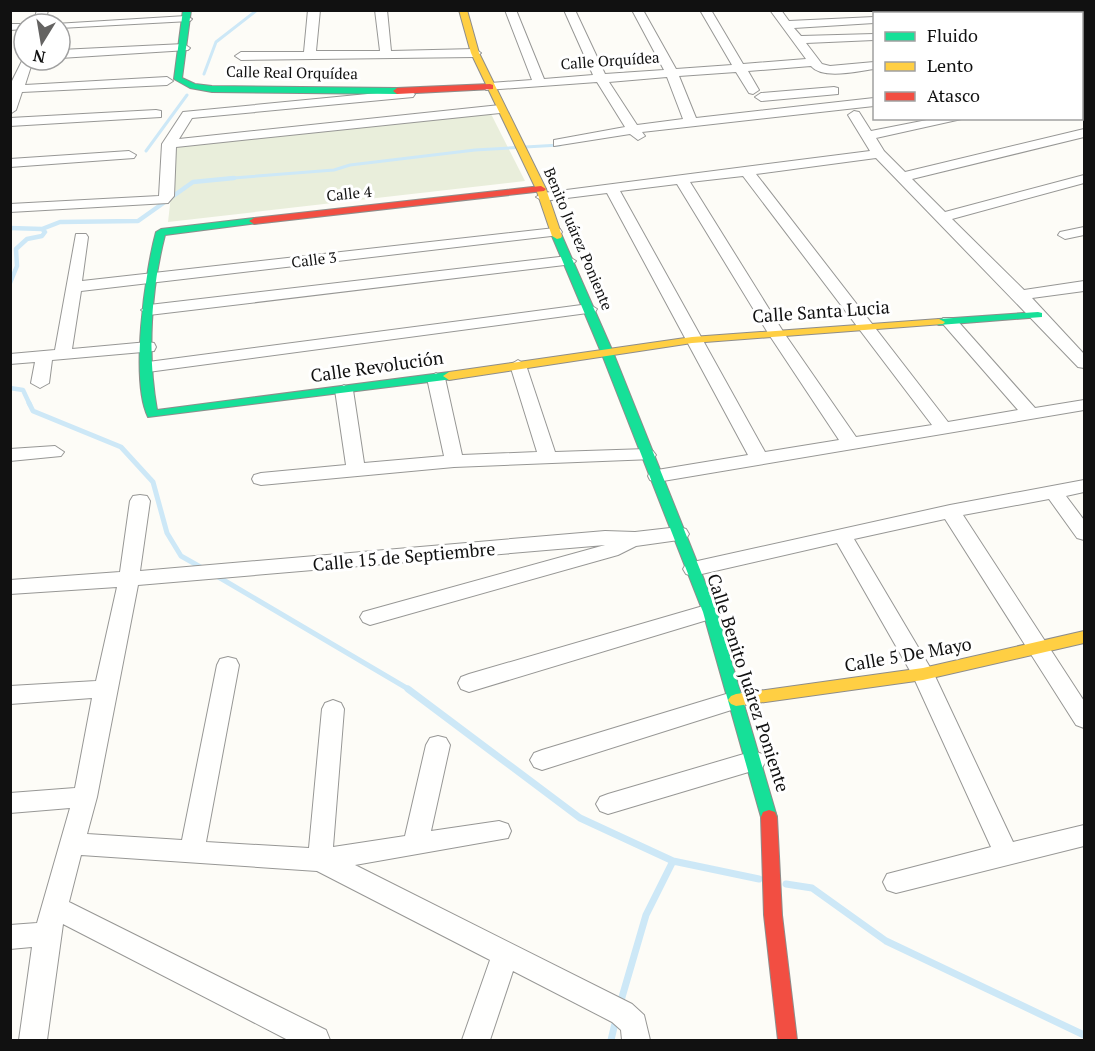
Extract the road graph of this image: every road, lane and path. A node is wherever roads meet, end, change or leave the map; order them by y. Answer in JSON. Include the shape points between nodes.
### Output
{"nodes":[{"id":1,"x":314,"y":10,"type":"edge"},
{"id":2,"x":381,"y":10,"type":"edge"},
{"id":3,"x":464,"y":10,"type":"edge"},
{"id":4,"x":510,"y":10,"type":"edge"},
{"id":5,"x":569,"y":10,"type":"edge"},
{"id":6,"x":637,"y":10,"type":"edge"},
{"id":7,"x":705,"y":10,"type":"edge"},
{"id":8,"x":775,"y":10,"type":"edge"},
{"id":9,"x":1044,"y":10,"type":"edge"},
{"id":10,"x":1029,"y":12,"type":"edge"},
{"id":11,"x":186,"y":15,"type":"edge"},
{"id":12,"x":873,"y":20,"type":"edge"},
{"id":13,"x":72,"y":24,"type":"edge"},
{"id":14,"x":787,"y":25,"type":"junction"},
{"id":15,"x":873,"y":37,"type":"edge"},
{"id":16,"x":798,"y":40,"type":"junction"},
{"id":17,"x":184,"y":48,"type":"junction"},
{"id":18,"x":72,"y":53,"type":"edge"},
{"id":19,"x":475,"y":53,"type":"junction"},
{"id":20,"x":241,"y":56,"type":"dead end"},
{"id":21,"x":310,"y":56,"type":"junction"},
{"id":22,"x":386,"y":56,"type":"junction"},
{"id":23,"x":873,"y":66,"type":"edge"},
{"id":24,"x":741,"y":68,"type":"junction"},
{"id":25,"x":19,"y":72,"type":"edge"},
{"id":26,"x":672,"y":73,"type":"junction"},
{"id":27,"x":825,"y":76,"type":"junction"},
{"id":28,"x":601,"y":79,"type":"junction"},
{"id":29,"x":172,"y":80,"type":"junction"},
{"id":30,"x":539,"y":83,"type":"junction"},
{"id":31,"x":490,"y":87,"type":"junction"},
{"id":32,"x":15,"y":88,"type":"edge"},
{"id":33,"x":409,"y":93,"type":"junction"},
{"id":34,"x":873,"y":102,"type":"edge"},
{"id":35,"x":330,"y":103,"type":"junction"},
{"id":36,"x":843,"y":105,"type":"junction"},
{"id":37,"x":500,"y":109,"type":"junction"},
{"id":38,"x":10,"y":110,"type":"edge"},
{"id":39,"x":248,"y":110,"type":"junction"},
{"id":40,"x":873,"y":113,"type":"edge"},
{"id":41,"x":156,"y":114,"type":"dead end"},
{"id":42,"x":854,"y":115,"type":"junction"},
{"id":43,"x":417,"y":119,"type":"junction"},
{"id":44,"x":950,"y":120,"type":"edge"},
{"id":45,"x":10,"y":122,"type":"edge"},
{"id":46,"x":691,"y":123,"type":"junction"},
{"id":47,"x":335,"y":127,"type":"junction"},
{"id":48,"x":635,"y":132,"type":"junction"},
{"id":49,"x":1084,"y":133,"type":"edge"},
{"id":50,"x":248,"y":135,"type":"junction"},
{"id":51,"x":867,"y":136,"type":"junction"},
{"id":52,"x":169,"y":144,"type":"junction"},
{"id":53,"x":559,"y":145,"type":"dead end"},
{"id":54,"x":879,"y":154,"type":"junction"},
{"id":55,"x":129,"y":155,"type":"dead end"},
{"id":56,"x":10,"y":163,"type":"edge"},
{"id":57,"x":747,"y":172,"type":"junction"},
{"id":58,"x":902,"y":177,"type":"junction"},
{"id":59,"x":1084,"y":179,"type":"edge"},
{"id":60,"x":682,"y":180,"type":"junction"},
{"id":61,"x":612,"y":189,"type":"junction"},
{"id":62,"x":542,"y":193,"type":"junction"},
{"id":63,"x":10,"y":208,"type":"edge"},
{"id":64,"x":942,"y":217,"type":"junction"},
{"id":65,"x":1084,"y":231,"type":"edge"},
{"id":66,"x":555,"y":232,"type":"junction"},
{"id":67,"x":1065,"y":235,"type":"dead end"},
{"id":68,"x":81,"y":237,"type":"dead end"},
{"id":69,"x":568,"y":261,"type":"junction"},
{"id":70,"x":151,"y":279,"type":"junction"},
{"id":71,"x":1084,"y":286,"type":"edge"},
{"id":72,"x":73,"y":287,"type":"junction"},
{"id":73,"x":1020,"y":295,"type":"junction"},
{"id":74,"x":589,"y":309,"type":"junction"},
{"id":75,"x":149,"y":310,"type":"junction"},
{"id":76,"x":1038,"y":315,"type":"junction"},
{"id":77,"x":949,"y":321,"type":"junction"},
{"id":78,"x":864,"y":327,"type":"junction"},
{"id":79,"x":776,"y":333,"type":"junction"},
{"id":80,"x":692,"y":340,"type":"junction"},
{"id":81,"x":148,"y":347,"type":"junction"},
{"id":82,"x":608,"y":352,"type":"junction"},
{"id":83,"x":63,"y":354,"type":"junction"},
{"id":84,"x":44,"y":356,"type":"junction"},
{"id":85,"x":16,"y":359,"type":"edge"},
{"id":86,"x":1084,"y":363,"type":"edge"},
{"id":87,"x":518,"y":365,"type":"junction"},
{"id":88,"x":148,"y":367,"type":"junction"},
{"id":89,"x":436,"y":378,"type":"junction"},
{"id":90,"x":39,"y":383,"type":"dead end"},
{"id":91,"x":344,"y":390,"type":"junction"},
{"id":92,"x":1084,"y":405,"type":"edge"},
{"id":93,"x":1030,"y":413,"type":"junction"},
{"id":94,"x":943,"y":427,"type":"junction"},
{"id":95,"x":850,"y":442,"type":"junction"},
{"id":96,"x":55,"y":452,"type":"dead end"},
{"id":97,"x":647,"y":455,"type":"junction"},
{"id":98,"x":11,"y":458,"type":"edge"},
{"id":99,"x":548,"y":458,"type":"junction"},
{"id":100,"x":760,"y":460,"type":"junction"},
{"id":101,"x":454,"y":461,"type":"junction"},
{"id":102,"x":356,"y":469,"type":"junction"},
{"id":103,"x":657,"y":476,"type":"junction"},
{"id":104,"x":261,"y":479,"type":"dead end"},
{"id":105,"x":1084,"y":486,"type":"edge"},
{"id":106,"x":1053,"y":491,"type":"junction"},
{"id":107,"x":140,"y":501,"type":"dead end"},
{"id":108,"x":950,"y":511,"type":"junction"},
{"id":109,"x":1084,"y":533,"type":"edge"},
{"id":110,"x":679,"y":534,"type":"junction"},
{"id":111,"x":843,"y":537,"type":"junction"},
{"id":112,"x":635,"y":539,"type":"junction"},
{"id":113,"x":693,"y":569,"type":"junction"},
{"id":114,"x":129,"y":580,"type":"junction"},
{"id":115,"x":10,"y":587,"type":"edge"},
{"id":116,"x":710,"y":612,"type":"junction"},
{"id":117,"x":370,"y":617,"type":"dead end"},
{"id":118,"x":1084,"y":637,"type":"edge"},
{"id":119,"x":1039,"y":647,"type":"junction"},
{"id":120,"x":228,"y":665,"type":"dead end"},
{"id":121,"x":923,"y":674,"type":"junction"},
{"id":122,"x":469,"y":684,"type":"dead end"},
{"id":123,"x":105,"y":689,"type":"junction"},
{"id":124,"x":10,"y":695,"type":"edge"},
{"id":125,"x":736,"y":700,"type":"junction"},
{"id":126,"x":333,"y":709,"type":"dead end"},
{"id":127,"x":1084,"y":719,"type":"edge"},
{"id":128,"x":438,"y":745,"type":"dead end"},
{"id":129,"x":542,"y":760,"type":"dead end"},
{"id":130,"x":754,"y":761,"type":"junction"},
{"id":131,"x":85,"y":797,"type":"junction"},
{"id":132,"x":10,"y":803,"type":"edge"},
{"id":133,"x":608,"y":804,"type":"dead end"},
{"id":134,"x":499,"y":831,"type":"dead end"},
{"id":135,"x":1084,"y":836,"type":"edge"},
{"id":136,"x":72,"y":844,"type":"junction"},
{"id":137,"x":415,"y":846,"type":"junction"},
{"id":138,"x":192,"y":850,"type":"junction"},
{"id":139,"x":1006,"y":853,"type":"junction"},
{"id":140,"x":320,"y":860,"type":"junction"},
{"id":141,"x":896,"y":882,"type":"dead end"},
{"id":142,"x":54,"y":907,"type":"junction"},
{"id":143,"x":47,"y":934,"type":"junction"},
{"id":144,"x":10,"y":937,"type":"edge"},
{"id":145,"x":506,"y":952,"type":"junction"},
{"id":146,"x":635,"y":1033,"type":"edge"},
{"id":147,"x":33,"y":1041,"type":"edge"},
{"id":148,"x":316,"y":1041,"type":"edge"},
{"id":149,"x":476,"y":1041,"type":"edge"},
{"id":150,"x":788,"y":1041,"type":"edge"}],
"edges":[{"from":1,"to":21,"type":"street"},
{"from":2,"to":22,"type":"street"},
{"from":3,"to":19,"type":"street","name":"Benito Juárez Poniente"},
{"from":4,"to":30,"type":"street"},
{"from":5,"to":28,"type":"street"},
{"from":6,"to":26,"type":"street"},
{"from":7,"to":24,"type":"street"},
{"from":8,"to":14,"type":"street"},
{"from":9,"to":10,"type":"street"},
{"from":11,"to":13,"type":"street"},
{"from":11,"to":17,"type":"street"},
{"from":12,"to":14,"type":"street"},
{"from":14,"to":16,"type":"street"},
{"from":15,"to":16,"type":"street"},
{"from":16,"to":27,"type":"street"},
{"from":17,"to":18,"type":"street"},
{"from":17,"to":29,"type":"street"},
{"from":19,"to":22,"type":"street"},
{"from":19,"to":31,"type":"street","name":"Benito Juárez Poniente"},
{"from":20,"to":21,"type":"street"},
{"from":21,"to":22,"type":"street"},
{"from":23,"to":27,"type":"street"},
{"from":24,"to":26,"type":"street","name":"Calle Orquídea"},
{"from":24,"to":27,"type":"street","name":"Calle Orquídea"},
{"from":24,"to":27,"type":"street","via":[[757,93]]},
{"from":25,"to":32,"type":"street"},
{"from":26,"to":28,"type":"street","name":"Calle Orquídea"},
{"from":26,"to":46,"type":"street"},
{"from":27,"to":36,"type":"street"},
{"from":28,"to":30,"type":"street","name":"Calle Orquídea"},
{"from":28,"to":48,"type":"street"},
{"from":29,"to":32,"type":"street"},
{"from":29,"to":33,"type":"street","name":"Calle Real Orquídea","via":[[212,89]]},
{"from":30,"to":31,"type":"street","name":"Calle Orquídea"},
{"from":31,"to":33,"type":"street","name":"Calle Orquídea"},
{"from":31,"to":37,"type":"street","name":"Benito Juárez Poniente"},
{"from":32,"to":38,"type":"street"},
{"from":33,"to":35,"type":"street"},
{"from":33,"to":43,"type":"street"},
{"from":34,"to":36,"type":"street"},
{"from":35,"to":39,"type":"street"},
{"from":35,"to":47,"type":"street"},
{"from":36,"to":46,"type":"street"},
{"from":37,"to":43,"type":"street"},
{"from":37,"to":62,"type":"street","name":"Benito Juárez Poniente"},
{"from":39,"to":50,"type":"street"},
{"from":39,"to":52,"type":"street","via":[[188,115]]},
{"from":40,"to":42,"type":"street"},
{"from":41,"to":45,"type":"street"},
{"from":42,"to":48,"type":"street"},
{"from":42,"to":51,"type":"street"},
{"from":43,"to":47,"type":"street"},
{"from":44,"to":51,"type":"street"},
{"from":46,"to":48,"type":"street"},
{"from":47,"to":50,"type":"street"},
{"from":48,"to":53,"type":"street"},
{"from":49,"to":58,"type":"street"},
{"from":50,"to":52,"type":"street"},
{"from":51,"to":54,"type":"street"},
{"from":52,"to":63,"type":"street","via":[[167,196],[163,200]]},
{"from":54,"to":57,"type":"street"},
{"from":54,"to":58,"type":"street"},
{"from":55,"to":56,"type":"street"},
{"from":57,"to":60,"type":"street"},
{"from":57,"to":78,"type":"street"},
{"from":58,"to":64,"type":"street"},
{"from":59,"to":64,"type":"street"},
{"from":60,"to":61,"type":"street"},
{"from":60,"to":79,"type":"street"},
{"from":61,"to":62,"type":"street"},
{"from":61,"to":80,"type":"street"},
{"from":62,"to":66,"type":"street","name":"Benito Juárez Poniente"},
{"from":62,"to":70,"type":"street","name":"Calle 4","via":[[161,232]]},
{"from":64,"to":73,"type":"street"},
{"from":65,"to":67,"type":"street"},
{"from":66,"to":69,"type":"street","name":"Benito Juárez Poniente"},
{"from":66,"to":70,"type":"street","name":"Calle 3"},
{"from":68,"to":72,"type":"street"},
{"from":69,"to":74,"type":"street","name":"Benito Juárez Poniente"},
{"from":69,"to":75,"type":"street"},
{"from":70,"to":72,"type":"street","name":"Calle 3"},
{"from":70,"to":75,"type":"street"},
{"from":71,"to":73,"type":"street"},
{"from":72,"to":83,"type":"street"},
{"from":73,"to":76,"type":"street"},
{"from":74,"to":82,"type":"street","name":"Benito Juárez Poniente"},
{"from":74,"to":88,"type":"street"},
{"from":75,"to":81,"type":"street"},
{"from":76,"to":77,"type":"street","name":"Calle Santa Lucia"},
{"from":76,"to":86,"type":"street"},
{"from":77,"to":78,"type":"street","name":"Calle Santa Lucia"},
{"from":77,"to":93,"type":"street"},
{"from":78,"to":79,"type":"street","name":"Calle Santa Lucia"},
{"from":78,"to":94,"type":"street"},
{"from":79,"to":80,"type":"street","name":"Calle Santa Lucia"},
{"from":79,"to":95,"type":"street"},
{"from":80,"to":82,"type":"street","name":"Calle Santa Lucia"},
{"from":80,"to":100,"type":"street"},
{"from":81,"to":83,"type":"street"},
{"from":81,"to":88,"type":"street"},
{"from":82,"to":87,"type":"street","name":"Calle Revolución"},
{"from":82,"to":97,"type":"street","name":"Calle Benito Juárez Poniente"},
{"from":83,"to":84,"type":"street"},
{"from":84,"to":85,"type":"street"},
{"from":84,"to":90,"type":"street"},
{"from":87,"to":89,"type":"street","name":"Calle Revolución"},
{"from":87,"to":99,"type":"street"},
{"from":88,"to":91,"type":"street","name":"Calle Revolución","via":[[152,414]]},
{"from":89,"to":91,"type":"street","name":"Calle Revolución"},
{"from":89,"to":101,"type":"street"},
{"from":91,"to":102,"type":"street"},
{"from":92,"to":93,"type":"street"},
{"from":93,"to":94,"type":"street"},
{"from":94,"to":95,"type":"street"},
{"from":95,"to":100,"type":"street"},
{"from":96,"to":98,"type":"street"},
{"from":97,"to":99,"type":"street"},
{"from":97,"to":103,"type":"street","name":"Calle Benito Juárez Poniente"},
{"from":99,"to":101,"type":"street"},
{"from":100,"to":103,"type":"street"},
{"from":101,"to":102,"type":"street"},
{"from":102,"to":104,"type":"street"},
{"from":103,"to":110,"type":"street","name":"Calle Benito Juárez Poniente"},
{"from":105,"to":106,"type":"street"},
{"from":106,"to":108,"type":"street"},
{"from":106,"to":109,"type":"street"},
{"from":107,"to":114,"type":"street"},
{"from":108,"to":111,"type":"street"},
{"from":108,"to":119,"type":"street"},
{"from":110,"to":112,"type":"street","name":"Calle 15 de Septiembre"},
{"from":110,"to":113,"type":"street","name":"Calle Benito Juárez Poniente"},
{"from":111,"to":113,"type":"street"},
{"from":111,"to":121,"type":"street"},
{"from":112,"to":114,"type":"street","name":"Calle 15 de Septiembre","via":[[605,538]]},
{"from":112,"to":117,"type":"street","via":[[611,550]]},
{"from":113,"to":116,"type":"street","name":"Calle Benito Juárez Poniente"},
{"from":114,"to":115,"type":"street","name":"Calle 15 de Septiembre"},
{"from":114,"to":123,"type":"street"},
{"from":116,"to":122,"type":"street"},
{"from":116,"to":125,"type":"street","name":"Calle Benito Juárez Poniente"},
{"from":118,"to":119,"type":"street","name":"Calle 5 De Mayo"},
{"from":119,"to":121,"type":"street","name":"Calle 5 De Mayo"},
{"from":119,"to":127,"type":"street"},
{"from":120,"to":138,"type":"street"},
{"from":121,"to":125,"type":"street","name":"Calle 5 De Mayo"},
{"from":121,"to":139,"type":"street"},
{"from":123,"to":124,"type":"street"},
{"from":123,"to":131,"type":"street"},
{"from":125,"to":129,"type":"street"},
{"from":125,"to":130,"type":"street","name":"Calle Benito Juárez Poniente"},
{"from":126,"to":140,"type":"street"},
{"from":128,"to":137,"type":"street"},
{"from":130,"to":133,"type":"street"},
{"from":130,"to":150,"type":"street","name":"Calle Benito Juárez Poniente","via":[[769,810],[772,915]]},
{"from":131,"to":132,"type":"street"},
{"from":131,"to":136,"type":"street"},
{"from":134,"to":137,"type":"street"},
{"from":135,"to":139,"type":"street"},
{"from":136,"to":138,"type":"street"},
{"from":136,"to":142,"type":"street"},
{"from":137,"to":140,"type":"street"},
{"from":138,"to":140,"type":"street"},
{"from":139,"to":141,"type":"street"},
{"from":140,"to":145,"type":"street"},
{"from":142,"to":143,"type":"street"},
{"from":142,"to":148,"type":"street"},
{"from":143,"to":144,"type":"street"},
{"from":143,"to":147,"type":"street"},
{"from":145,"to":146,"type":"street","via":[[622,1013]]},
{"from":145,"to":149,"type":"street"}]}
